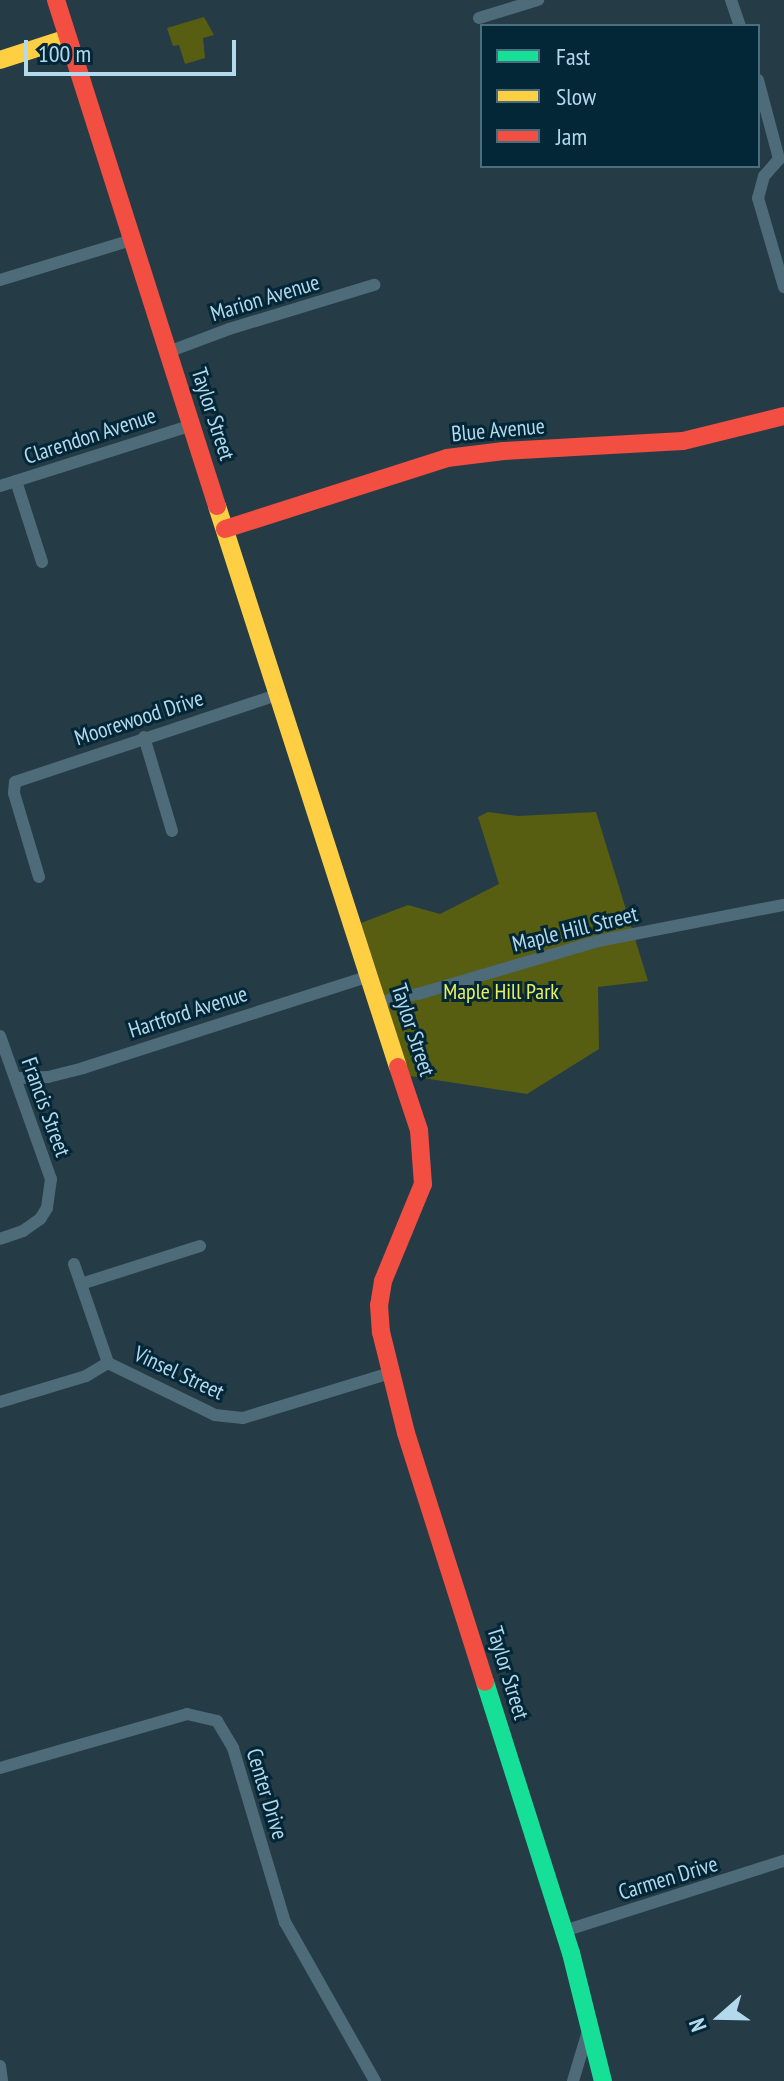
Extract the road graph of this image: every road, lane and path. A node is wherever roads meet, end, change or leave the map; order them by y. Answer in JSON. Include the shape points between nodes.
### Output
{"nodes":[{"id":1,"x":56,"y":0,"type":"edge"},
{"id":2,"x":538,"y":0,"type":"edge"},
{"id":3,"x":731,"y":0,"type":"edge"},
{"id":4,"x":479,"y":18,"type":"dead end"},
{"id":5,"x":739,"y":24,"type":"edge"},
{"id":6,"x":68,"y":38,"type":"junction"},
{"id":7,"x":0,"y":60,"type":"edge"},
{"id":8,"x":760,"y":87,"type":"edge"},
{"id":9,"x":782,"y":159,"type":"edge"},
{"id":10,"x":132,"y":240,"type":"junction"},
{"id":11,"x":0,"y":280,"type":"edge"},
{"id":12,"x":374,"y":285,"type":"dead end"},
{"id":13,"x":784,"y":287,"type":"edge"},
{"id":14,"x":168,"y":352,"type":"junction"},
{"id":15,"x":784,"y":416,"type":"edge"},
{"id":16,"x":192,"y":425,"type":"junction"},
{"id":17,"x":16,"y":481,"type":"junction"},
{"id":18,"x":0,"y":486,"type":"edge"},
{"id":19,"x":225,"y":529,"type":"junction"},
{"id":20,"x":42,"y":562,"type":"dead end"},
{"id":21,"x":276,"y":695,"type":"junction"},
{"id":22,"x":144,"y":737,"type":"junction"},
{"id":23,"x":172,"y":831,"type":"dead end"},
{"id":24,"x":39,"y":877,"type":"dead end"},
{"id":25,"x":784,"y":905,"type":"edge"},
{"id":26,"x":370,"y":976,"type":"junction"},
{"id":27,"x":379,"y":1002,"type":"junction"},
{"id":28,"x":0,"y":1036,"type":"edge"},
{"id":29,"x":9,"y":1072,"type":"edge"},
{"id":30,"x":0,"y":1239,"type":"edge"},
{"id":31,"x":200,"y":1246,"type":"dead end"},
{"id":32,"x":74,"y":1264,"type":"dead end"},
{"id":33,"x":81,"y":1284,"type":"junction"},
{"id":34,"x":108,"y":1363,"type":"junction"},
{"id":35,"x":390,"y":1373,"type":"junction"},
{"id":36,"x":0,"y":1402,"type":"edge"},
{"id":37,"x":0,"y":1768,"type":"edge"},
{"id":38,"x":784,"y":1861,"type":"edge"},
{"id":39,"x":564,"y":1931,"type":"junction"},
{"id":40,"x":590,"y":2024,"type":"junction"},
{"id":41,"x":0,"y":2066,"type":"edge"},
{"id":42,"x":2,"y":2081,"type":"edge"},
{"id":43,"x":375,"y":2081,"type":"edge"},
{"id":44,"x":573,"y":2081,"type":"edge"},
{"id":45,"x":603,"y":2081,"type":"edge"}],
"edges":[{"from":1,"to":6,"type":"street","name":"Taylor Street"},
{"from":2,"to":4,"type":"street"},
{"from":3,"to":5,"type":"street"},
{"from":6,"to":7,"type":"street"},
{"from":6,"to":10,"type":"street","name":"Taylor Street"},
{"from":8,"to":9,"type":"street"},
{"from":9,"to":13,"type":"street","via":[[764,176],[758,198]]},
{"from":10,"to":11,"type":"street"},
{"from":10,"to":14,"type":"street","name":"Taylor Street"},
{"from":12,"to":14,"type":"street","name":"Marion Avenue"},
{"from":14,"to":16,"type":"street","name":"Taylor Street"},
{"from":15,"to":19,"type":"street","name":"Blue Avenue","via":[[683,441],[447,458]]},
{"from":16,"to":17,"type":"street","name":"Clarendon Avenue"},
{"from":16,"to":19,"type":"street","name":"Taylor Street"},
{"from":17,"to":18,"type":"street","name":"Clarendon Avenue"},
{"from":17,"to":20,"type":"street"},
{"from":19,"to":21,"type":"street","name":"Taylor Street"},
{"from":21,"to":22,"type":"street","name":"Moorewood Drive"},
{"from":21,"to":26,"type":"street","name":"Taylor Street"},
{"from":22,"to":23,"type":"street"},
{"from":22,"to":24,"type":"street","name":"Moorewood Drive","via":[[15,782]]},
{"from":25,"to":27,"type":"street","name":"Maple Hill Street","via":[[598,941]]},
{"from":26,"to":27,"type":"street","name":"Taylor Street"},
{"from":26,"to":29,"type":"street","name":"Hartford Avenue","via":[[83,1068],[48,1077]]},
{"from":27,"to":35,"type":"street","name":"Taylor Street","via":[[419,1130],[424,1168],[418,1201],[387,1269],[379,1305]]},
{"from":28,"to":29,"type":"street","name":"Francis Street"},
{"from":29,"to":30,"type":"street","name":"Francis Street","via":[[51,1179],[51,1193],[33,1225]]},
{"from":31,"to":33,"type":"street"},
{"from":32,"to":33,"type":"street"},
{"from":33,"to":34,"type":"street"},
{"from":34,"to":35,"type":"street","name":"Vinsel Street","via":[[215,1415],[243,1418]]},
{"from":34,"to":36,"type":"street","name":"Vinsel Street","via":[[86,1376]]},
{"from":35,"to":39,"type":"street","name":"Taylor Street"},
{"from":37,"to":43,"type":"street","name":"Center Drive","via":[[187,1714],[217,1721],[233,1748],[285,1922]]},
{"from":38,"to":39,"type":"street","name":"Carmen Drive"},
{"from":39,"to":40,"type":"street","name":"Taylor Street"},
{"from":40,"to":44,"type":"street"},
{"from":40,"to":45,"type":"street","name":"Taylor Street"},
{"from":41,"to":42,"type":"street"}]}
